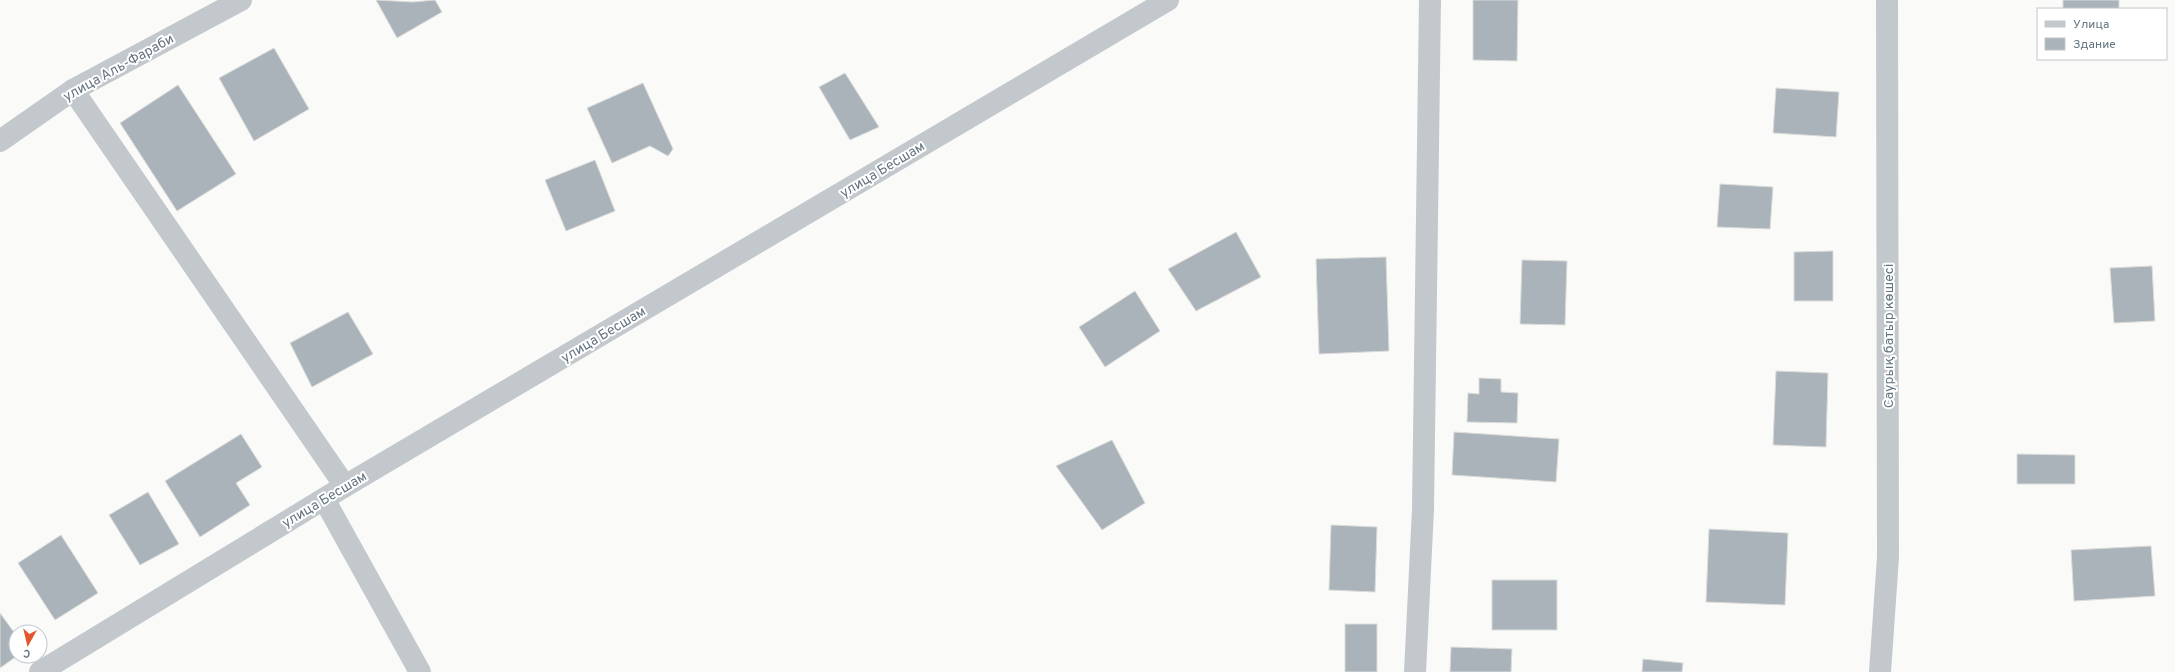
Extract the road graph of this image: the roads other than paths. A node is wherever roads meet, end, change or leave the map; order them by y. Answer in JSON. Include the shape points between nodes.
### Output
{"nodes":[{"id":1,"x":241,"y":0,"type":"edge"},
{"id":2,"x":1168,"y":0,"type":"edge"},
{"id":3,"x":1430,"y":0,"type":"edge"},
{"id":4,"x":1887,"y":0,"type":"edge"},
{"id":5,"x":73,"y":90,"type":"junction"},
{"id":6,"x":0,"y":141,"type":"edge"},
{"id":7,"x":345,"y":486,"type":"junction"},
{"id":8,"x":324,"y":499,"type":"junction"},
{"id":9,"x":40,"y":672,"type":"edge"},
{"id":10,"x":420,"y":672,"type":"edge"},
{"id":11,"x":1415,"y":672,"type":"edge"},
{"id":12,"x":1880,"y":672,"type":"edge"}],
"edges":[{"from":1,"to":5,"type":"street","name":"улица Аль-Фараби"},
{"from":2,"to":7,"type":"street","name":"улица Бесшам"},
{"from":3,"to":11,"type":"street","via":[[1423,501]]},
{"from":4,"to":12,"type":"street","name":"Саурық батыр көшесі","via":[[1888,557]]},
{"from":5,"to":6,"type":"street","name":"улица Аль-Фараби"},
{"from":5,"to":7,"type":"street"},
{"from":7,"to":8,"type":"street","name":"улица Бесшам"},
{"from":8,"to":9,"type":"street","name":"улица Бесшам"},
{"from":8,"to":10,"type":"street"}]}
